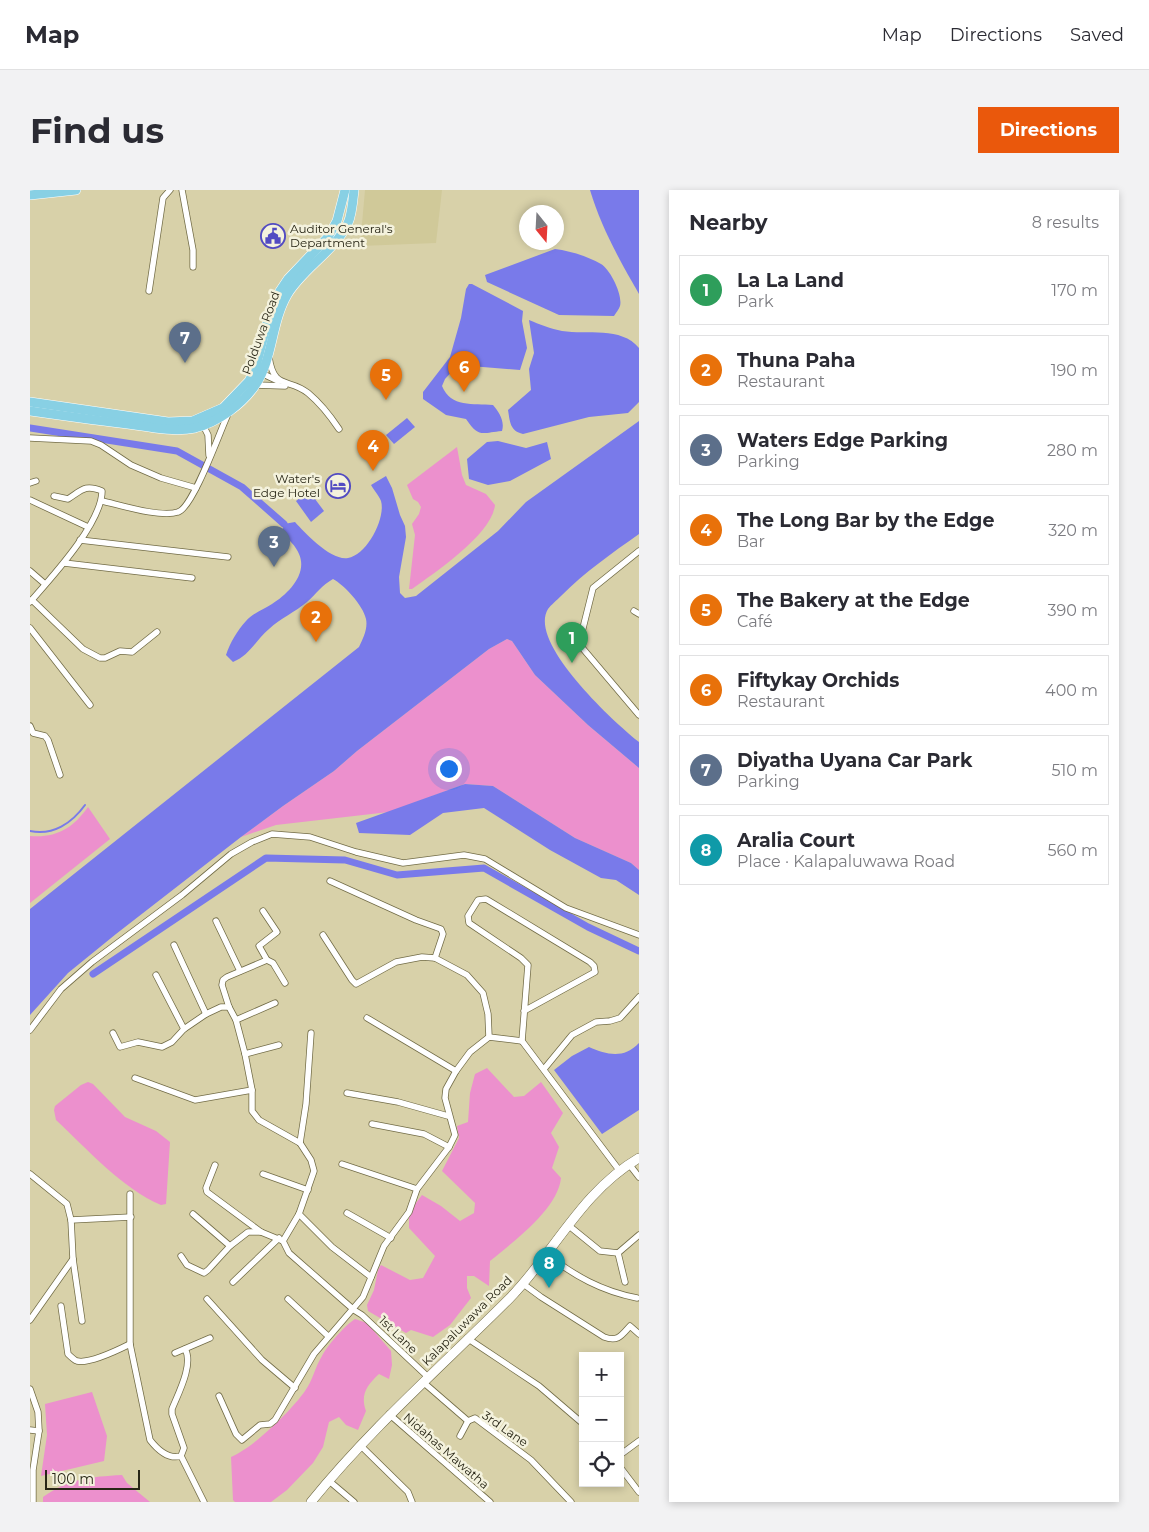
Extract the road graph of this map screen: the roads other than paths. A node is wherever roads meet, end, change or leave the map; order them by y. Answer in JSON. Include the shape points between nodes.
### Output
{"nodes":[{"id":1,"x":76,"y":190,"type":"edge"},
{"id":2,"x":170,"y":190,"type":"edge"},
{"id":3,"x":182,"y":190,"type":"edge"},
{"id":4,"x":345,"y":190,"type":"edge"},
{"id":5,"x":354,"y":190,"type":"edge"},
{"id":6,"x":30,"y":195,"type":"edge"},
{"id":7,"x":193,"y":267,"type":"dead end"},
{"id":8,"x":149,"y":291,"type":"dead end"},
{"id":9,"x":270,"y":330,"type":"junction"},
{"id":10,"x":268,"y":353,"type":"junction"},
{"id":11,"x":258,"y":372,"type":"junction"},
{"id":12,"x":278,"y":381,"type":"junction"},
{"id":13,"x":255,"y":386,"type":"junction"},
{"id":14,"x":295,"y":386,"type":"junction"},
{"id":15,"x":30,"y":402,"type":"edge"},
{"id":16,"x":30,"y":410,"type":"edge"},
{"id":17,"x":228,"y":414,"type":"junction"},
{"id":18,"x":118,"y":419,"type":"junction"},
{"id":19,"x":205,"y":422,"type":"junction"},
{"id":20,"x":340,"y":429,"type":"dead end"},
{"id":21,"x":30,"y":438,"type":"edge"},
{"id":22,"x":209,"y":459,"type":"junction"},
{"id":23,"x":196,"y":488,"type":"junction"},
{"id":24,"x":54,"y":496,"type":"dead end"},
{"id":25,"x":30,"y":500,"type":"edge"},
{"id":26,"x":102,"y":501,"type":"junction"},
{"id":27,"x":88,"y":527,"type":"junction"},
{"id":28,"x":80,"y":540,"type":"junction"},
{"id":29,"x":639,"y":551,"type":"edge"},
{"id":30,"x":228,"y":557,"type":"dead end"},
{"id":31,"x":64,"y":563,"type":"junction"},
{"id":32,"x":30,"y":571,"type":"edge"},
{"id":33,"x":192,"y":578,"type":"dead end"},
{"id":34,"x":45,"y":584,"type":"junction"},
{"id":35,"x":31,"y":601,"type":"edge"},
{"id":36,"x":30,"y":628,"type":"edge"},
{"id":37,"x":157,"y":632,"type":"dead end"},
{"id":38,"x":90,"y":705,"type":"dead end"},
{"id":39,"x":639,"y":715,"type":"edge"},
{"id":40,"x":30,"y":726,"type":"edge"},
{"id":41,"x":60,"y":774,"type":"dead end"},
{"id":42,"x":330,"y":881,"type":"dead end"},
{"id":43,"x":263,"y":911,"type":"dead end"},
{"id":44,"x":216,"y":921,"type":"dead end"},
{"id":45,"x":323,"y":935,"type":"dead end"},
{"id":46,"x":639,"y":935,"type":"edge"},
{"id":47,"x":174,"y":946,"type":"dead end"},
{"id":48,"x":435,"y":958,"type":"junction"},
{"id":49,"x":267,"y":960,"type":"junction"},
{"id":50,"x":240,"y":971,"type":"junction"},
{"id":51,"x":156,"y":975,"type":"dead end"},
{"id":52,"x":285,"y":983,"type":"dead end"},
{"id":53,"x":639,"y":997,"type":"edge"},
{"id":54,"x":275,"y":1003,"type":"dead end"},
{"id":55,"x":229,"y":1007,"type":"junction"},
{"id":56,"x":524,"y":1011,"type":"junction"},
{"id":57,"x":206,"y":1014,"type":"junction"},
{"id":58,"x":367,"y":1018,"type":"dead end"},
{"id":59,"x":236,"y":1020,"type":"junction"},
{"id":60,"x":184,"y":1029,"type":"junction"},
{"id":61,"x":30,"y":1030,"type":"edge"},
{"id":62,"x":311,"y":1032,"type":"dead end"},
{"id":63,"x":112,"y":1034,"type":"dead end"},
{"id":64,"x":489,"y":1037,"type":"junction"},
{"id":65,"x":522,"y":1041,"type":"junction"},
{"id":66,"x":280,"y":1045,"type":"dead end"},
{"id":67,"x":246,"y":1054,"type":"junction"},
{"id":68,"x":544,"y":1069,"type":"junction"},
{"id":69,"x":456,"y":1071,"type":"junction"},
{"id":70,"x":135,"y":1078,"type":"dead end"},
{"id":71,"x":252,"y":1090,"type":"junction"},
{"id":72,"x":347,"y":1093,"type":"dead end"},
{"id":73,"x":448,"y":1116,"type":"junction"},
{"id":74,"x":372,"y":1124,"type":"dead end"},
{"id":75,"x":300,"y":1143,"type":"junction"},
{"id":76,"x":449,"y":1147,"type":"junction"},
{"id":77,"x":639,"y":1158,"type":"edge"},
{"id":78,"x":342,"y":1164,"type":"dead end"},
{"id":79,"x":629,"y":1164,"type":"junction"},
{"id":80,"x":215,"y":1165,"type":"dead end"},
{"id":81,"x":620,"y":1170,"type":"junction"},
{"id":82,"x":30,"y":1174,"type":"edge"},
{"id":83,"x":263,"y":1174,"type":"dead end"},
{"id":84,"x":639,"y":1177,"type":"edge"},
{"id":85,"x":417,"y":1188,"type":"junction"},
{"id":86,"x":308,"y":1190,"type":"junction"},
{"id":87,"x":130,"y":1194,"type":"dead end"},
{"id":88,"x":347,"y":1213,"type":"dead end"},
{"id":89,"x":193,"y":1214,"type":"dead end"},
{"id":90,"x":299,"y":1214,"type":"junction"},
{"id":91,"x":130,"y":1217,"type":"junction"},
{"id":92,"x":72,"y":1220,"type":"junction"},
{"id":93,"x":568,"y":1224,"type":"junction"},
{"id":94,"x":261,"y":1232,"type":"junction"},
{"id":95,"x":639,"y":1235,"type":"edge"},
{"id":96,"x":391,"y":1238,"type":"junction"},
{"id":97,"x":281,"y":1240,"type":"junction"},
{"id":98,"x":230,"y":1246,"type":"junction"},
{"id":99,"x":618,"y":1253,"type":"junction"},
{"id":100,"x":546,"y":1254,"type":"junction"},
{"id":101,"x":181,"y":1256,"type":"dead end"},
{"id":102,"x":73,"y":1259,"type":"junction"},
{"id":103,"x":371,"y":1277,"type":"junction"},
{"id":104,"x":233,"y":1282,"type":"dead end"},
{"id":105,"x":626,"y":1282,"type":"dead end"},
{"id":106,"x":522,"y":1283,"type":"junction"},
{"id":107,"x":637,"y":1298,"type":"dead end"},
{"id":108,"x":208,"y":1299,"type":"dead end"},
{"id":109,"x":288,"y":1299,"type":"dead end"},
{"id":110,"x":62,"y":1306,"type":"dead end"},
{"id":111,"x":354,"y":1310,"type":"junction"},
{"id":112,"x":30,"y":1320,"type":"edge"},
{"id":113,"x":82,"y":1321,"type":"dead end"},
{"id":114,"x":639,"y":1334,"type":"edge"},
{"id":115,"x":328,"y":1336,"type":"junction"},
{"id":116,"x":210,"y":1338,"type":"dead end"},
{"id":117,"x":467,"y":1338,"type":"junction"},
{"id":118,"x":130,"y":1344,"type":"junction"},
{"id":119,"x":185,"y":1349,"type":"junction"},
{"id":120,"x":175,"y":1353,"type":"dead end"},
{"id":121,"x":426,"y":1380,"type":"junction"},
{"id":122,"x":295,"y":1388,"type":"junction"},
{"id":123,"x":30,"y":1389,"type":"edge"},
{"id":124,"x":219,"y":1396,"type":"dead end"},
{"id":125,"x":389,"y":1414,"type":"junction"},
{"id":126,"x":468,"y":1421,"type":"junction"},
{"id":127,"x":579,"y":1421,"type":"edge"},
{"id":128,"x":30,"y":1430,"type":"edge"},
{"id":129,"x":40,"y":1431,"type":"junction"},
{"id":130,"x":460,"y":1436,"type":"dead end"},
{"id":131,"x":639,"y":1442,"type":"edge"},
{"id":132,"x":360,"y":1445,"type":"junction"},
{"id":133,"x":624,"y":1452,"type":"edge"},
{"id":134,"x":181,"y":1456,"type":"junction"},
{"id":135,"x":624,"y":1472,"type":"edge"},
{"id":136,"x":328,"y":1480,"type":"junction"},
{"id":137,"x":639,"y":1492,"type":"edge"},
{"id":138,"x":33,"y":1502,"type":"edge"},
{"id":139,"x":204,"y":1502,"type":"edge"},
{"id":140,"x":311,"y":1502,"type":"edge"},
{"id":141,"x":354,"y":1502,"type":"edge"},
{"id":142,"x":412,"y":1502,"type":"edge"},
{"id":143,"x":490,"y":1502,"type":"edge"},
{"id":144,"x":571,"y":1502,"type":"edge"}],
"edges":[{"from":1,"to":6,"type":"main road"},
{"from":2,"to":8,"type":"street","via":[[163,198]]},
{"from":3,"to":7,"type":"street"},
{"from":4,"to":9,"type":"main road","name":"Polduwa Road","via":[[333,230],[278,294],[269,316]]},
{"from":5,"to":9,"type":"main road","name":"Polduwa Road","via":[[349,222],[336,242],[294,284]]},
{"from":9,"to":10,"type":"main road","name":"Polduwa Road"},
{"from":9,"to":11,"type":"main road","name":"Polduwa Road"},
{"from":10,"to":11,"type":"main road","name":"Polduwa Road"},
{"from":10,"to":12,"type":"street","via":[[271,371]]},
{"from":11,"to":12,"type":"street"},
{"from":11,"to":13,"type":"main road","name":"Polduwa Road"},
{"from":11,"to":19,"type":"main road","name":"Polduwa Road","via":[[232,400]]},
{"from":12,"to":14,"type":"street"},
{"from":13,"to":14,"type":"street"},
{"from":13,"to":17,"type":"main road","name":"Polduwa Road"},
{"from":14,"to":20,"type":"street","via":[[308,393]]},
{"from":15,"to":18,"type":"main road","name":"Polduwa Road"},
{"from":16,"to":18,"type":"main road","name":"Polduwa Road"},
{"from":17,"to":19,"type":"main road","name":"Polduwa Road"},
{"from":17,"to":22,"type":"street"},
{"from":18,"to":19,"type":"main road","name":"Polduwa Road"},
{"from":19,"to":22,"type":"street"},
{"from":21,"to":23,"type":"street","via":[[91,441],[131,465]]},
{"from":22,"to":23,"type":"street"},
{"from":23,"to":26,"type":"street","via":[[181,512],[170,514]]},
{"from":24,"to":26,"type":"street","via":[[68,500],[84,488],[92,487],[102,491]]},
{"from":25,"to":27,"type":"street"},
{"from":26,"to":27,"type":"street"},
{"from":27,"to":28,"type":"street"},
{"from":28,"to":30,"type":"street"},
{"from":28,"to":31,"type":"street"},
{"from":29,"to":39,"type":"street","via":[[593,588],[579,644]]},
{"from":31,"to":33,"type":"street"},
{"from":31,"to":34,"type":"street"},
{"from":32,"to":34,"type":"street"},
{"from":34,"to":35,"type":"street"},
{"from":35,"to":37,"type":"street","via":[[83,648],[100,658],[120,651],[132,652]]},
{"from":36,"to":38,"type":"street"},
{"from":40,"to":41,"type":"street","via":[[33,734],[45,736],[48,740]]},
{"from":42,"to":48,"type":"street","via":[[441,929],[443,934]]},
{"from":43,"to":49,"type":"street","via":[[277,932],[260,946]]},
{"from":44,"to":50,"type":"street"},
{"from":45,"to":48,"type":"street","via":[[356,984],[396,962]]},
{"from":46,"to":61,"type":"street","via":[[566,908],[485,859],[464,855],[403,863],[310,837],[272,834],[231,854],[92,962],[61,989]]},
{"from":47,"to":57,"type":"street"},
{"from":48,"to":64,"type":"street","via":[[467,975],[484,994]]},
{"from":49,"to":50,"type":"street"},
{"from":49,"to":52,"type":"street","via":[[273,962]]},
{"from":50,"to":55,"type":"street","via":[[223,980]]},
{"from":51,"to":60,"type":"street"},
{"from":53,"to":68,"type":"street","via":[[620,1018],[596,1022],[572,1035]]},
{"from":54,"to":59,"type":"street"},
{"from":55,"to":57,"type":"street"},
{"from":55,"to":59,"type":"street"},
{"from":56,"to":56,"type":"street","via":[[595,972],[594,966],[486,899],[478,900],[468,916],[469,923],[528,965]]},
{"from":56,"to":65,"type":"street"},
{"from":57,"to":60,"type":"street"},
{"from":58,"to":69,"type":"street"},
{"from":59,"to":67,"type":"street"},
{"from":60,"to":63,"type":"street","via":[[162,1048],[138,1042],[120,1047]]},
{"from":62,"to":75,"type":"street"},
{"from":64,"to":65,"type":"street"},
{"from":64,"to":69,"type":"street","via":[[470,1052]]},
{"from":65,"to":68,"type":"street"},
{"from":66,"to":67,"type":"street"},
{"from":67,"to":71,"type":"street"},
{"from":68,"to":81,"type":"street"},
{"from":69,"to":73,"type":"street","via":[[446,1089]]},
{"from":70,"to":71,"type":"street","via":[[195,1100]]},
{"from":71,"to":75,"type":"street","via":[[252,1110],[259,1120]]},
{"from":72,"to":73,"type":"street","via":[[398,1102]]},
{"from":73,"to":76,"type":"street","via":[[455,1135]]},
{"from":74,"to":76,"type":"street","via":[[424,1134]]},
{"from":75,"to":86,"type":"street","via":[[314,1171]]},
{"from":76,"to":85,"type":"street"},
{"from":77,"to":79,"type":"street","name":"Kalapaluwawa Road"},
{"from":78,"to":85,"type":"street"},
{"from":79,"to":81,"type":"street","name":"Kalapaluwawa Road"},
{"from":79,"to":84,"type":"street"},
{"from":80,"to":94,"type":"street","via":[[207,1192]]},
{"from":81,"to":93,"type":"street","name":"Kalapaluwawa Road","via":[[591,1196]]},
{"from":82,"to":92,"type":"street","via":[[67,1204]]},
{"from":83,"to":86,"type":"street"},
{"from":85,"to":96,"type":"street","via":[[409,1212]]},
{"from":86,"to":90,"type":"street"},
{"from":87,"to":91,"type":"street"},
{"from":88,"to":96,"type":"street"},
{"from":89,"to":98,"type":"street"},
{"from":90,"to":97,"type":"street"},
{"from":90,"to":103,"type":"street","via":[[332,1247]]},
{"from":91,"to":92,"type":"street"},
{"from":91,"to":118,"type":"street"},
{"from":92,"to":102,"type":"street"},
{"from":93,"to":99,"type":"street","via":[[600,1251]]},
{"from":93,"to":100,"type":"street","name":"Kalapaluwawa Road"},
{"from":94,"to":97,"type":"street"},
{"from":94,"to":98,"type":"street","via":[[248,1232]]},
{"from":95,"to":99,"type":"street"},
{"from":96,"to":103,"type":"street","via":[[384,1246]]},
{"from":97,"to":104,"type":"street"},
{"from":97,"to":111,"type":"street","name":"1st Lane","via":[[289,1253]]},
{"from":98,"to":101,"type":"street","via":[[204,1273],[187,1265]]},
{"from":99,"to":105,"type":"street"},
{"from":100,"to":106,"type":"street","name":"Kalapaluwawa Road"},
{"from":100,"to":107,"type":"street","via":[[600,1288]]},
{"from":102,"to":112,"type":"street"},
{"from":102,"to":113,"type":"street"},
{"from":103,"to":111,"type":"street","via":[[364,1297]]},
{"from":106,"to":114,"type":"street","via":[[604,1337],[618,1338],[630,1326]]},
{"from":106,"to":117,"type":"street","name":"Kalapaluwawa Road"},
{"from":108,"to":122,"type":"street","via":[[262,1360]]},
{"from":109,"to":115,"type":"street"},
{"from":110,"to":118,"type":"street","via":[[68,1354],[76,1360],[104,1356]]},
{"from":111,"to":115,"type":"street"},
{"from":111,"to":121,"type":"street","name":"1st Lane","via":[[362,1314]]},
{"from":115,"to":122,"type":"street"},
{"from":116,"to":119,"type":"street"},
{"from":117,"to":121,"type":"street","name":"Kalapaluwawa Road"},
{"from":117,"to":127,"type":"street","via":[[539,1386]]},
{"from":118,"to":134,"type":"street","via":[[150,1440],[166,1455]]},
{"from":119,"to":120,"type":"street"},
{"from":119,"to":134,"type":"street","via":[[189,1363],[172,1410],[184,1448]]},
{"from":121,"to":125,"type":"street","name":"Kalapaluwawa Road"},
{"from":121,"to":126,"type":"street","name":"3rd Lane"},
{"from":122,"to":124,"type":"street","via":[[275,1420],[260,1425],[242,1440],[236,1434]]},
{"from":123,"to":129,"type":"street"},
{"from":125,"to":132,"type":"street","name":"Kalapaluwawa Road"},
{"from":125,"to":143,"type":"street","name":"Nidahas Mawatha"},
{"from":126,"to":130,"type":"street"},
{"from":126,"to":144,"type":"street","name":"3rd Lane","via":[[475,1418],[531,1460]]},
{"from":128,"to":129,"type":"street"},
{"from":129,"to":138,"type":"street"},
{"from":131,"to":133,"type":"street"},
{"from":132,"to":136,"type":"street","name":"Kalapaluwawa Road"},
{"from":132,"to":142,"type":"street","via":[[408,1492]]},
{"from":134,"to":139,"type":"street"},
{"from":135,"to":137,"type":"street"},
{"from":136,"to":140,"type":"street","name":"Kalapaluwawa Road"},
{"from":136,"to":141,"type":"street"}]}
